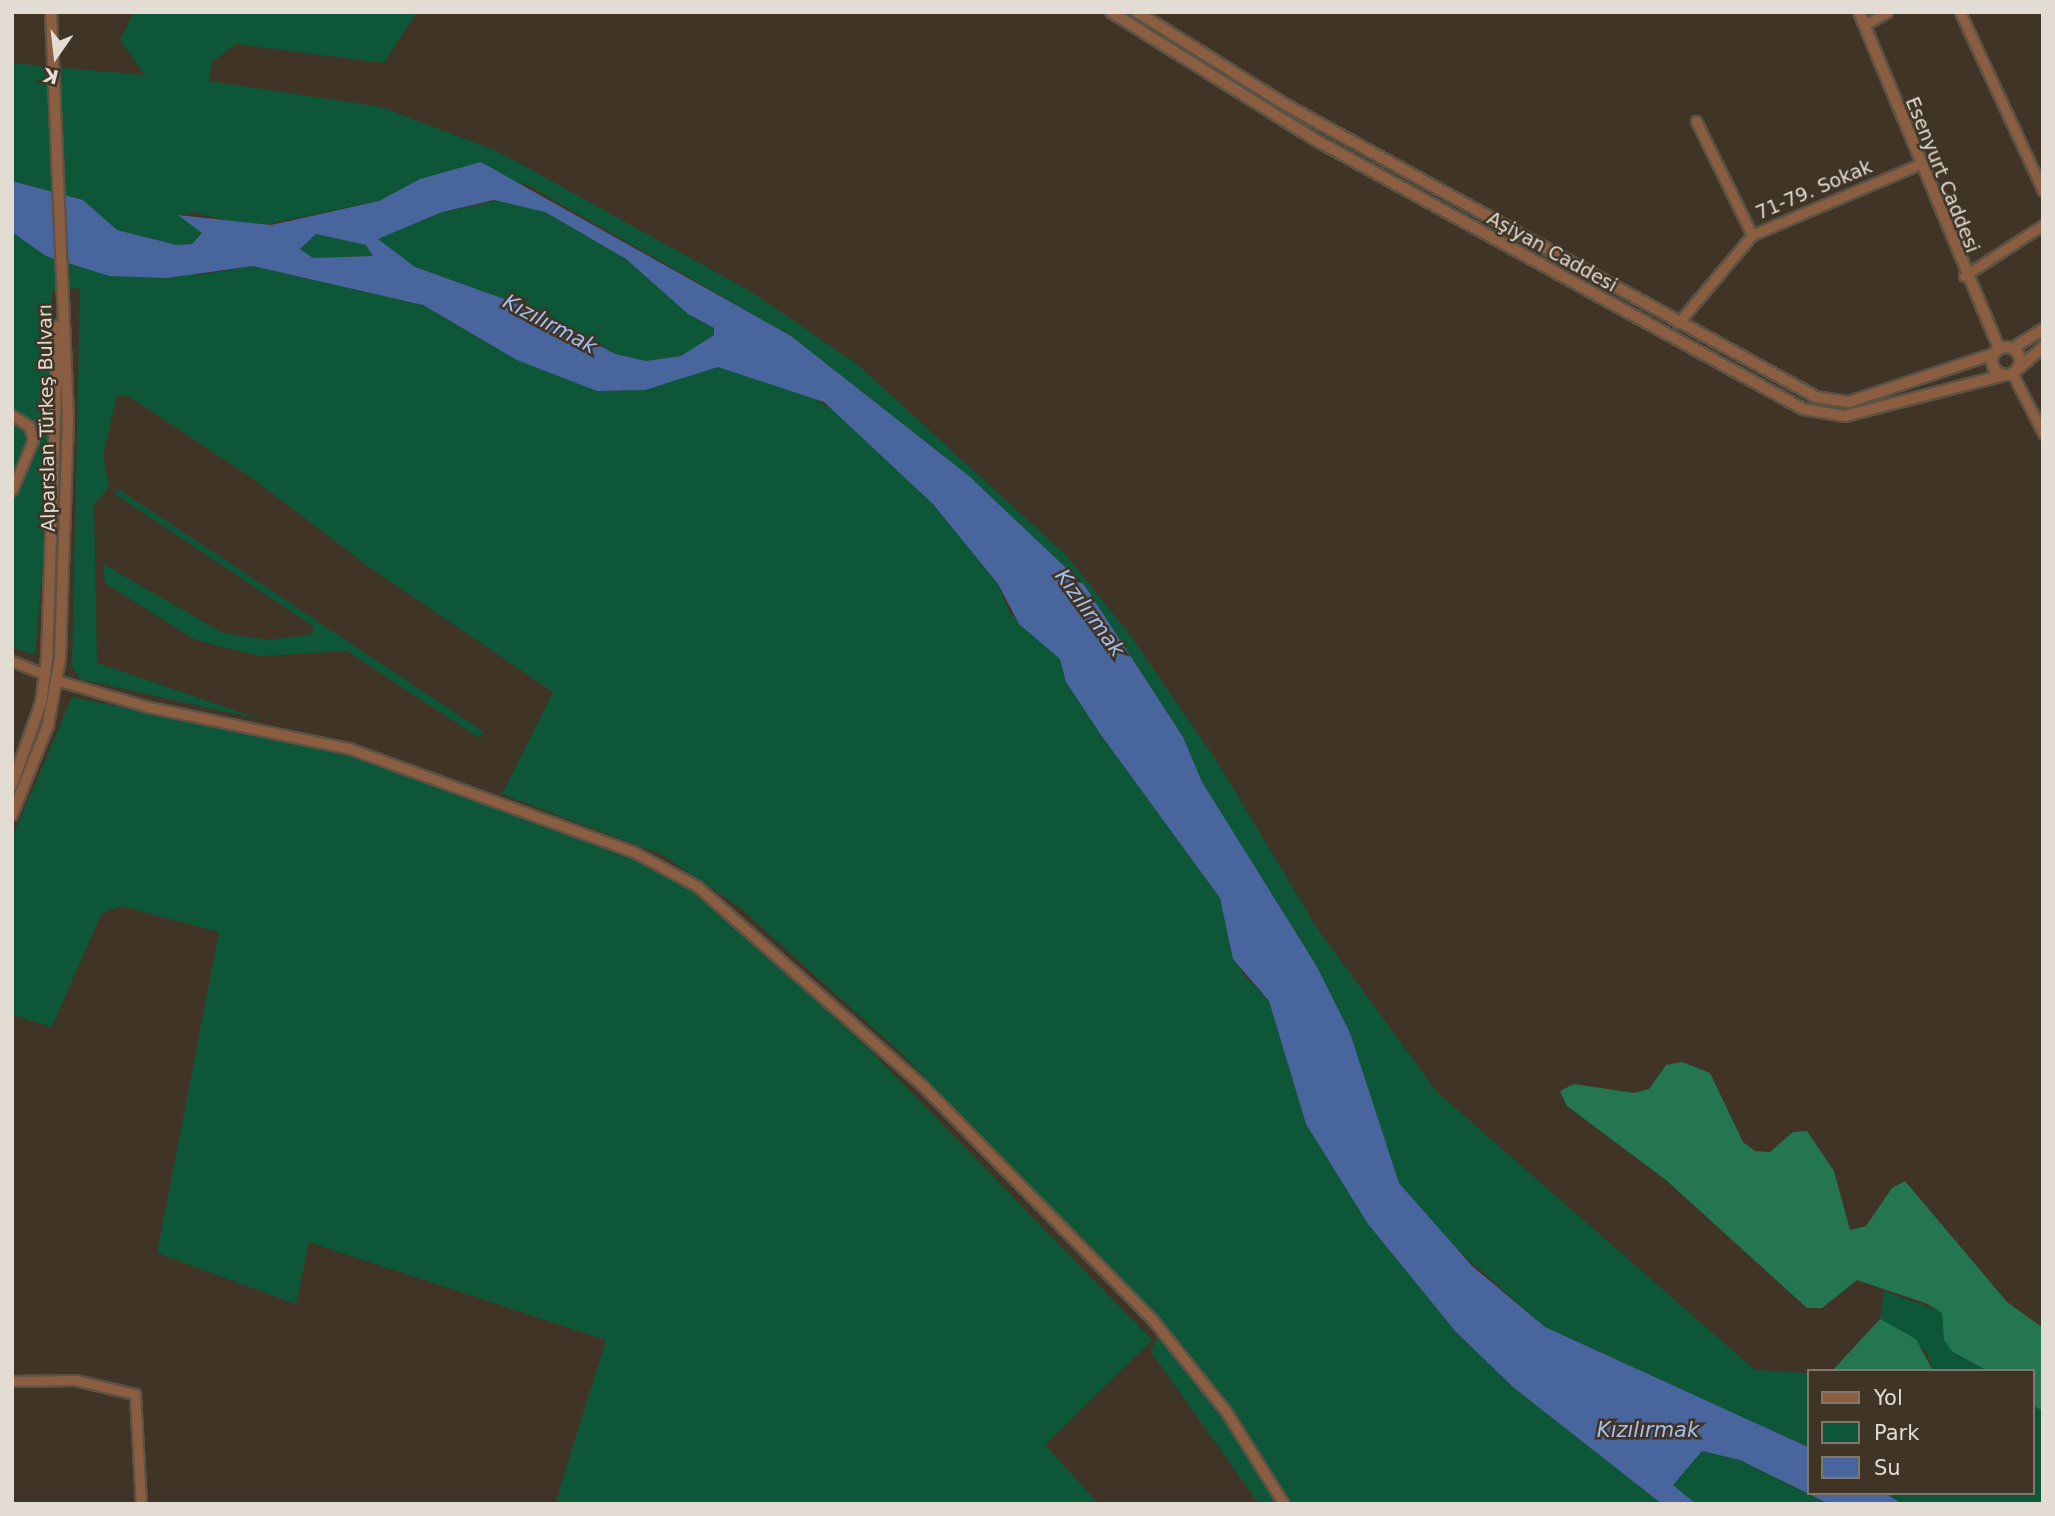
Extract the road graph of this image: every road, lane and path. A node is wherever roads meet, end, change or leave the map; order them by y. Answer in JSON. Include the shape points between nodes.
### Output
{"nodes":[{"id":1,"x":48,"y":12,"type":"edge"},
{"id":2,"x":1111,"y":12,"type":"edge"},
{"id":3,"x":1137,"y":12,"type":"edge"},
{"id":4,"x":1859,"y":12,"type":"edge"},
{"id":5,"x":1887,"y":12,"type":"edge"},
{"id":6,"x":1960,"y":12,"type":"edge"},
{"id":7,"x":1864,"y":25,"type":"junction"},
{"id":8,"x":1696,"y":121,"type":"dead end"},
{"id":9,"x":1918,"y":165,"type":"junction"},
{"id":10,"x":2043,"y":191,"type":"edge"},
{"id":11,"x":2043,"y":225,"type":"edge"},
{"id":12,"x":1752,"y":235,"type":"junction"},
{"id":13,"x":1964,"y":276,"type":"junction"},
{"id":14,"x":61,"y":316,"type":"junction"},
{"id":15,"x":1678,"y":323,"type":"junction"},
{"id":16,"x":2043,"y":329,"type":"edge"},
{"id":17,"x":2043,"y":346,"type":"edge"},
{"id":18,"x":2013,"y":348,"type":"junction"},
{"id":19,"x":1996,"y":351,"type":"junction"},
{"id":20,"x":2011,"y":373,"type":"junction"},
{"id":21,"x":12,"y":415,"type":"edge"},
{"id":22,"x":2043,"y":433,"type":"edge"},
{"id":23,"x":12,"y":490,"type":"edge"},
{"id":24,"x":12,"y":661,"type":"edge"},
{"id":25,"x":45,"y":674,"type":"junction"},
{"id":26,"x":56,"y":680,"type":"junction"},
{"id":27,"x":12,"y":786,"type":"edge"},
{"id":28,"x":12,"y":815,"type":"edge"},
{"id":29,"x":12,"y":1381,"type":"edge"},
{"id":30,"x":141,"y":1504,"type":"edge"},
{"id":31,"x":1283,"y":1504,"type":"edge"}],
"edges":[{"from":1,"to":14,"type":"street","name":"Alparslan Türkeş Bulvarı"},
{"from":2,"to":20,"type":"street","name":"Aşiyan Caddesi","via":[[1316,140],[1803,409],[1845,416]]},
{"from":3,"to":15,"type":"street","name":"Aşiyan Caddesi","via":[[1286,105]]},
{"from":4,"to":7,"type":"street","name":"Esenyurt Caddesi"},
{"from":5,"to":7,"type":"street"},
{"from":6,"to":10,"type":"street"},
{"from":7,"to":9,"type":"street","name":"Esenyurt Caddesi"},
{"from":8,"to":12,"type":"street"},
{"from":9,"to":12,"type":"street","name":"71-79. Sokak"},
{"from":9,"to":13,"type":"street","name":"Esenyurt Caddesi"},
{"from":11,"to":13,"type":"street"},
{"from":12,"to":15,"type":"street","name":"71-79. Sokak"},
{"from":13,"to":19,"type":"street","name":"Esenyurt Caddesi"},
{"from":14,"to":25,"type":"street","name":"Alparslan Türkeş Bulvarı"},
{"from":14,"to":26,"type":"street","name":"Alparslan Türkeş Bulvarı","via":[[67,485]]},
{"from":15,"to":19,"type":"street","name":"Aşiyan Caddesi","via":[[1816,397],[1849,402]]},
{"from":16,"to":18,"type":"street"},
{"from":17,"to":20,"type":"street"},
{"from":18,"to":19,"type":"street","name":"Aşiyan Caddesi"},
{"from":18,"to":20,"type":"street","via":[[2020,360]]},
{"from":19,"to":20,"type":"street","name":"Esenyurt Caddesi","via":[[1993,368]]},
{"from":20,"to":22,"type":"street"},
{"from":21,"to":23,"type":"street","via":[[29,426],[29,460]]},
{"from":24,"to":25,"type":"street"},
{"from":25,"to":27,"type":"street","name":"Alparslan Türkeş Bulvarı"},
{"from":26,"to":28,"type":"street","name":"Alparslan Türkeş Bulvarı","via":[[48,725]]},
{"from":26,"to":31,"type":"street","via":[[149,707],[351,749],[632,851],[697,887],[923,1086],[1152,1319],[1225,1410]]},
{"from":29,"to":30,"type":"street","via":[[75,1380],[135,1394]]}]}
